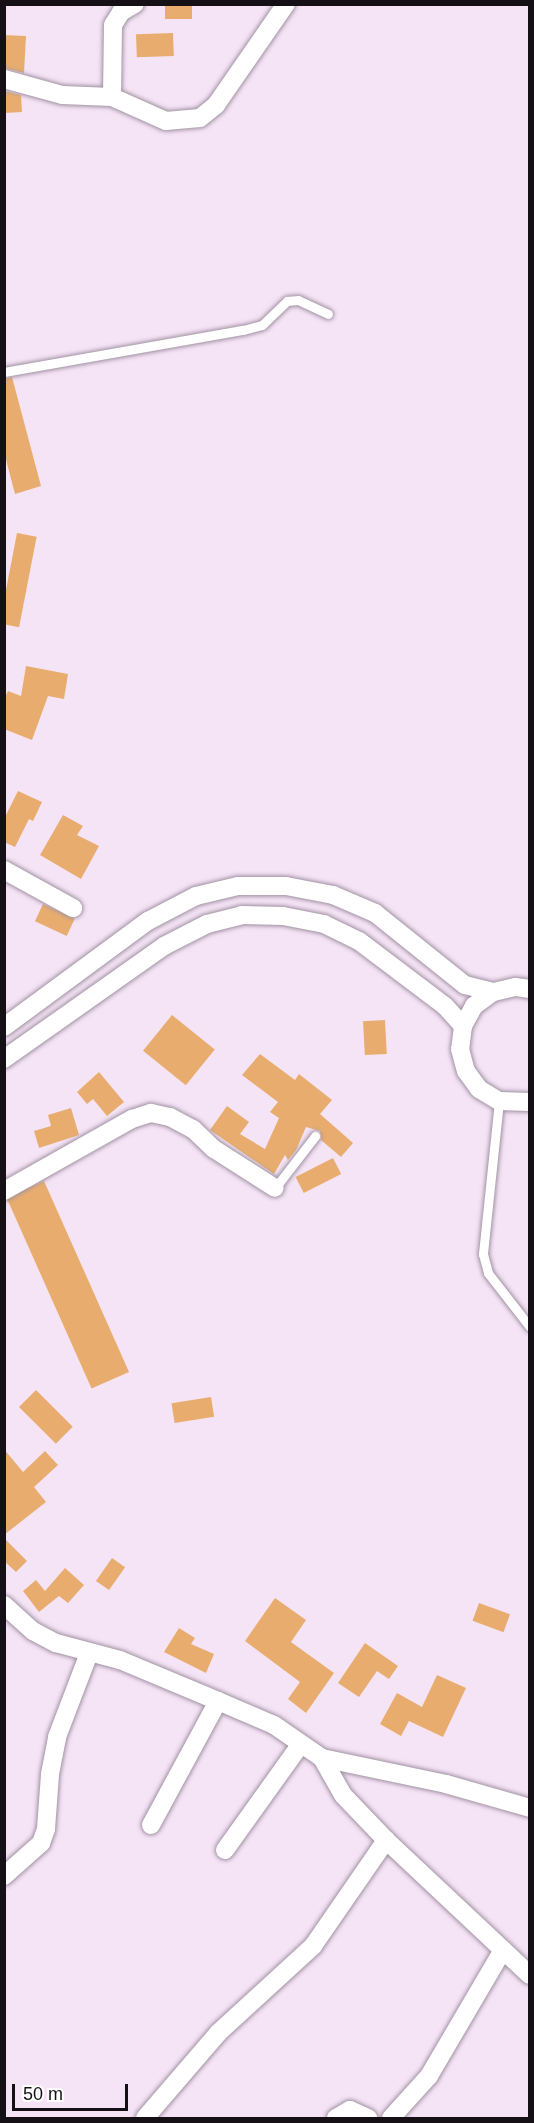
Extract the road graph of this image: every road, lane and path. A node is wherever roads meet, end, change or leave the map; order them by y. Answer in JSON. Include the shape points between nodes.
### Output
{"nodes":[{"id":1,"x":135,"y":4,"type":"edge"},
{"id":2,"x":286,"y":4,"type":"edge"},
{"id":3,"x":4,"y":79,"type":"edge"},
{"id":4,"x":112,"y":97,"type":"junction"},
{"id":5,"x":328,"y":314,"type":"dead end"},
{"id":6,"x":4,"y":372,"type":"edge"},
{"id":7,"x":4,"y":870,"type":"edge"},
{"id":8,"x":73,"y":908,"type":"dead end"},
{"id":9,"x":530,"y":989,"type":"edge"},
{"id":10,"x":493,"y":992,"type":"junction"},
{"id":11,"x":463,"y":1026,"type":"junction"},
{"id":12,"x":4,"y":1027,"type":"edge"},
{"id":13,"x":4,"y":1059,"type":"edge"},
{"id":14,"x":499,"y":1101,"type":"junction"},
{"id":15,"x":530,"y":1102,"type":"edge"},
{"id":16,"x":315,"y":1136,"type":"dead end"},
{"id":17,"x":274,"y":1188,"type":"joint"},
{"id":18,"x":4,"y":1191,"type":"edge"},
{"id":19,"x":530,"y":1327,"type":"edge"},
{"id":20,"x":4,"y":1605,"type":"edge"},
{"id":21,"x":89,"y":1653,"type":"junction"},
{"id":22,"x":218,"y":1701,"type":"junction"},
{"id":23,"x":301,"y":1744,"type":"junction"},
{"id":24,"x":322,"y":1758,"type":"junction"},
{"id":25,"x":530,"y":1808,"type":"edge"},
{"id":26,"x":151,"y":1824,"type":"dead end"},
{"id":27,"x":386,"y":1840,"type":"junction"},
{"id":28,"x":225,"y":1850,"type":"dead end"},
{"id":29,"x":4,"y":1876,"type":"edge"},
{"id":30,"x":503,"y":1950,"type":"junction"},
{"id":31,"x":530,"y":1975,"type":"edge"},
{"id":32,"x":145,"y":2118,"type":"edge"},
{"id":33,"x":336,"y":2118,"type":"edge"},
{"id":34,"x":368,"y":2118,"type":"edge"},
{"id":35,"x":391,"y":2118,"type":"edge"}],
"edges":[{"from":1,"to":4,"type":"street","via":[[122,12],[113,25]]},
{"from":2,"to":4,"type":"street","via":[[216,105],[200,118],[166,121]]},
{"from":3,"to":4,"type":"street","via":[[62,95]]},
{"from":5,"to":6,"type":"lane","via":[[298,300],[287,301],[262,325],[243,330]]},
{"from":7,"to":8,"type":"street"},
{"from":9,"to":10,"type":"street","via":[[515,987]]},
{"from":10,"to":11,"type":"street","via":[[474,1006]]},
{"from":10,"to":12,"type":"street","via":[[465,984],[375,913],[333,895],[285,886],[238,886],[196,896],[148,921]]},
{"from":11,"to":13,"type":"street","via":[[437,1000],[359,940],[324,924],[283,916],[242,915],[207,924],[164,946]]},
{"from":11,"to":14,"type":"street","via":[[460,1049],[466,1071],[479,1089]]},
{"from":14,"to":15,"type":"street"},
{"from":14,"to":19,"type":"lane","via":[[483,1254],[488,1273]]},
{"from":16,"to":17,"type":"lane"},
{"from":17,"to":18,"type":"street","via":[[214,1149],[193,1129],[170,1117],[151,1113],[132,1119]]},
{"from":20,"to":21,"type":"street","via":[[41,1635]]},
{"from":21,"to":22,"type":"street","via":[[120,1660]]},
{"from":21,"to":29,"type":"street","via":[[57,1737],[46,1829],[40,1843]]},
{"from":22,"to":23,"type":"street","via":[[274,1725]]},
{"from":22,"to":26,"type":"street"},
{"from":23,"to":24,"type":"street"},
{"from":23,"to":28,"type":"street"},
{"from":24,"to":25,"type":"street"},
{"from":24,"to":27,"type":"street","via":[[343,1795]]},
{"from":27,"to":30,"type":"street"},
{"from":27,"to":32,"type":"street","via":[[313,1946],[218,2032]]},
{"from":30,"to":31,"type":"street"},
{"from":30,"to":35,"type":"street","via":[[429,2076]]},
{"from":33,"to":34,"type":"street","via":[[350,2110]]}]}
